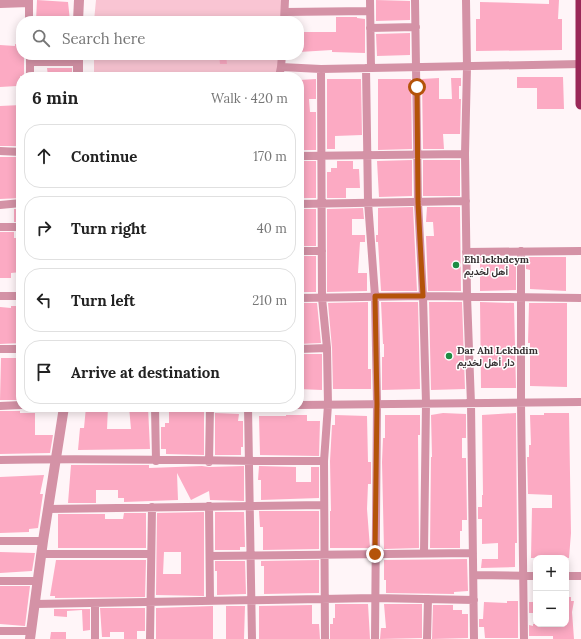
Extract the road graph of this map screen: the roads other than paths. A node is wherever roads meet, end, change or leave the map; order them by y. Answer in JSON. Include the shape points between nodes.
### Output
{"nodes":[{"id":1,"x":79,"y":0,"type":"edge"},
{"id":2,"x":285,"y":0,"type":"edge"},
{"id":3,"x":370,"y":0,"type":"edge"},
{"id":4,"x":415,"y":0,"type":"edge"},
{"id":5,"x":466,"y":0,"type":"edge"},
{"id":6,"x":581,"y":0,"type":"edge"},
{"id":7,"x":29,"y":2,"type":"edge"},
{"id":8,"x":0,"y":4,"type":"edge"},
{"id":9,"x":370,"y":11,"type":"junction"},
{"id":10,"x":285,"y":12,"type":"junction"},
{"id":11,"x":29,"y":16,"type":"edge"},
{"id":12,"x":78,"y":16,"type":"edge"},
{"id":13,"x":285,"y":16,"type":"edge"},
{"id":14,"x":416,"y":27,"type":"junction"},
{"id":15,"x":370,"y":28,"type":"junction"},
{"id":16,"x":30,"y":60,"type":"edge"},
{"id":17,"x":78,"y":60,"type":"edge"},
{"id":18,"x":282,"y":60,"type":"edge"},
{"id":19,"x":581,"y":64,"type":"edge"},
{"id":20,"x":281,"y":67,"type":"junction"},
{"id":21,"x":468,"y":67,"type":"junction"},
{"id":22,"x":368,"y":68,"type":"junction"},
{"id":23,"x":416,"y":68,"type":"junction"},
{"id":24,"x":321,"y":70,"type":"junction"},
{"id":25,"x":30,"y":72,"type":"edge"},
{"id":26,"x":78,"y":72,"type":"edge"},
{"id":27,"x":280,"y":72,"type":"edge"},
{"id":28,"x":581,"y":104,"type":"edge"},
{"id":29,"x":0,"y":152,"type":"edge"},
{"id":30,"x":16,"y":152,"type":"edge"},
{"id":31,"x":465,"y":154,"type":"junction"},
{"id":32,"x":367,"y":155,"type":"junction"},
{"id":33,"x":418,"y":155,"type":"junction"},
{"id":34,"x":304,"y":156,"type":"edge"},
{"id":35,"x":321,"y":157,"type":"junction"},
{"id":36,"x":466,"y":201,"type":"junction"},
{"id":37,"x":368,"y":202,"type":"junction"},
{"id":38,"x":418,"y":202,"type":"junction"},
{"id":39,"x":16,"y":203,"type":"edge"},
{"id":40,"x":0,"y":204,"type":"edge"},
{"id":41,"x":304,"y":204,"type":"edge"},
{"id":42,"x":322,"y":204,"type":"junction"},
{"id":43,"x":0,"y":227,"type":"edge"},
{"id":44,"x":16,"y":227,"type":"edge"},
{"id":45,"x":304,"y":251,"type":"edge"},
{"id":46,"x":322,"y":251,"type":"junction"},
{"id":47,"x":521,"y":251,"type":"junction"},
{"id":48,"x":581,"y":251,"type":"edge"},
{"id":49,"x":466,"y":252,"type":"junction"},
{"id":50,"x":0,"y":296,"type":"edge"},
{"id":51,"x":16,"y":296,"type":"edge"},
{"id":52,"x":375,"y":296,"type":"junction"},
{"id":53,"x":423,"y":296,"type":"junction"},
{"id":54,"x":467,"y":296,"type":"junction"},
{"id":55,"x":521,"y":296,"type":"junction"},
{"id":56,"x":304,"y":298,"type":"edge"},
{"id":57,"x":322,"y":298,"type":"junction"},
{"id":58,"x":581,"y":298,"type":"edge"},
{"id":59,"x":327,"y":348,"type":"junction"},
{"id":60,"x":0,"y":349,"type":"edge"},
{"id":61,"x":304,"y":349,"type":"edge"},
{"id":62,"x":16,"y":350,"type":"edge"},
{"id":63,"x":581,"y":402,"type":"edge"},
{"id":64,"x":377,"y":404,"type":"junction"},
{"id":65,"x":426,"y":404,"type":"junction"},
{"id":66,"x":472,"y":404,"type":"junction"},
{"id":67,"x":521,"y":404,"type":"junction"},
{"id":68,"x":16,"y":405,"type":"edge"},
{"id":69,"x":304,"y":405,"type":"edge"},
{"id":70,"x":328,"y":405,"type":"junction"},
{"id":71,"x":0,"y":406,"type":"edge"},
{"id":72,"x":63,"y":412,"type":"edge"},
{"id":73,"x":155,"y":412,"type":"edge"},
{"id":74,"x":210,"y":412,"type":"edge"},
{"id":75,"x":248,"y":412,"type":"edge"},
{"id":76,"x":57,"y":459,"type":"junction"},
{"id":77,"x":0,"y":460,"type":"edge"},
{"id":78,"x":156,"y":461,"type":"junction"},
{"id":79,"x":324,"y":461,"type":"junction"},
{"id":80,"x":210,"y":462,"type":"junction"},
{"id":81,"x":249,"y":462,"type":"junction"},
{"id":82,"x":324,"y":505,"type":"junction"},
{"id":83,"x":209,"y":506,"type":"junction"},
{"id":84,"x":250,"y":506,"type":"junction"},
{"id":85,"x":152,"y":507,"type":"junction"},
{"id":86,"x":48,"y":509,"type":"junction"},
{"id":87,"x":0,"y":541,"type":"edge"},
{"id":88,"x":43,"y":541,"type":"junction"},
{"id":89,"x":424,"y":552,"type":"junction"},
{"id":90,"x":473,"y":553,"type":"junction"},
{"id":91,"x":41,"y":554,"type":"junction"},
{"id":92,"x":151,"y":554,"type":"junction"},
{"id":93,"x":325,"y":554,"type":"junction"},
{"id":94,"x":375,"y":554,"type":"junction"},
{"id":95,"x":251,"y":555,"type":"junction"},
{"id":96,"x":210,"y":556,"type":"junction"},
{"id":97,"x":474,"y":575,"type":"junction"},
{"id":98,"x":524,"y":576,"type":"junction"},
{"id":99,"x":533,"y":576,"type":"edge"},
{"id":100,"x":569,"y":576,"type":"edge"},
{"id":101,"x":581,"y":576,"type":"edge"},
{"id":102,"x":0,"y":581,"type":"edge"},
{"id":103,"x":38,"y":581,"type":"junction"},
{"id":104,"x":374,"y":598,"type":"junction"},
{"id":105,"x":325,"y":599,"type":"junction"},
{"id":106,"x":428,"y":599,"type":"junction"},
{"id":107,"x":210,"y":600,"type":"junction"},
{"id":108,"x":252,"y":600,"type":"junction"},
{"id":109,"x":474,"y":600,"type":"junction"},
{"id":110,"x":150,"y":602,"type":"junction"},
{"id":111,"x":95,"y":603,"type":"junction"},
{"id":112,"x":35,"y":604,"type":"junction"},
{"id":113,"x":0,"y":631,"type":"edge"},
{"id":114,"x":31,"y":635,"type":"edge"},
{"id":115,"x":95,"y":639,"type":"edge"},
{"id":116,"x":150,"y":639,"type":"edge"},
{"id":117,"x":252,"y":639,"type":"edge"},
{"id":118,"x":325,"y":639,"type":"edge"},
{"id":119,"x":375,"y":639,"type":"edge"},
{"id":120,"x":427,"y":639,"type":"edge"},
{"id":121,"x":474,"y":639,"type":"edge"},
{"id":122,"x":524,"y":639,"type":"edge"}],
"edges":[{"from":1,"to":12,"type":"street"},
{"from":2,"to":10,"type":"street"},
{"from":3,"to":9,"type":"street"},
{"from":4,"to":14,"type":"street"},
{"from":5,"to":21,"type":"street"},
{"from":6,"to":19,"type":"highway"},
{"from":7,"to":8,"type":"street"},
{"from":7,"to":11,"type":"street"},
{"from":9,"to":10,"type":"street"},
{"from":9,"to":15,"type":"street"},
{"from":10,"to":13,"type":"street"},
{"from":14,"to":15,"type":"street"},
{"from":14,"to":23,"type":"street"},
{"from":15,"to":22,"type":"street"},
{"from":16,"to":25,"type":"street"},
{"from":17,"to":26,"type":"street"},
{"from":18,"to":20,"type":"street"},
{"from":19,"to":21,"type":"street"},
{"from":19,"to":28,"type":"highway"},
{"from":20,"to":24,"type":"street"},
{"from":20,"to":27,"type":"street"},
{"from":21,"to":23,"type":"street"},
{"from":21,"to":31,"type":"street"},
{"from":22,"to":23,"type":"street"},
{"from":22,"to":24,"type":"street"},
{"from":22,"to":32,"type":"street"},
{"from":23,"to":33,"type":"street"},
{"from":24,"to":35,"type":"street"},
{"from":29,"to":30,"type":"street"},
{"from":31,"to":33,"type":"street"},
{"from":31,"to":36,"type":"street"},
{"from":32,"to":33,"type":"street"},
{"from":32,"to":35,"type":"street"},
{"from":32,"to":37,"type":"street"},
{"from":33,"to":38,"type":"street"},
{"from":34,"to":35,"type":"street"},
{"from":35,"to":42,"type":"street"},
{"from":36,"to":38,"type":"street"},
{"from":36,"to":49,"type":"street"},
{"from":37,"to":38,"type":"street"},
{"from":37,"to":42,"type":"street"},
{"from":37,"to":52,"type":"street"},
{"from":38,"to":53,"type":"street"},
{"from":39,"to":40,"type":"street"},
{"from":41,"to":42,"type":"street"},
{"from":42,"to":46,"type":"street"},
{"from":43,"to":44,"type":"street"},
{"from":45,"to":46,"type":"street"},
{"from":46,"to":57,"type":"street"},
{"from":47,"to":48,"type":"street"},
{"from":47,"to":49,"type":"street"},
{"from":47,"to":55,"type":"street"},
{"from":49,"to":54,"type":"street"},
{"from":50,"to":51,"type":"street"},
{"from":52,"to":53,"type":"street"},
{"from":52,"to":57,"type":"street"},
{"from":52,"to":64,"type":"street"},
{"from":53,"to":54,"type":"street"},
{"from":53,"to":65,"type":"street"},
{"from":54,"to":55,"type":"street"},
{"from":54,"to":66,"type":"street"},
{"from":55,"to":58,"type":"street"},
{"from":55,"to":67,"type":"street"},
{"from":56,"to":57,"type":"street"},
{"from":57,"to":59,"type":"street"},
{"from":59,"to":61,"type":"street"},
{"from":59,"to":70,"type":"street"},
{"from":60,"to":62,"type":"street"},
{"from":63,"to":67,"type":"street"},
{"from":64,"to":65,"type":"street"},
{"from":64,"to":70,"type":"street"},
{"from":64,"to":94,"type":"street"},
{"from":65,"to":66,"type":"street"},
{"from":65,"to":89,"type":"street"},
{"from":66,"to":67,"type":"street"},
{"from":66,"to":90,"type":"street"},
{"from":67,"to":98,"type":"street"},
{"from":68,"to":71,"type":"street"},
{"from":69,"to":70,"type":"street"},
{"from":70,"to":79,"type":"street"},
{"from":72,"to":76,"type":"street"},
{"from":73,"to":78,"type":"street"},
{"from":74,"to":80,"type":"street"},
{"from":75,"to":81,"type":"street"},
{"from":76,"to":77,"type":"street"},
{"from":76,"to":78,"type":"street"},
{"from":76,"to":86,"type":"street"},
{"from":78,"to":80,"type":"street"},
{"from":79,"to":81,"type":"street"},
{"from":79,"to":82,"type":"street"},
{"from":80,"to":81,"type":"street"},
{"from":81,"to":84,"type":"street"},
{"from":82,"to":84,"type":"street"},
{"from":82,"to":93,"type":"street"},
{"from":83,"to":84,"type":"street"},
{"from":83,"to":85,"type":"street"},
{"from":83,"to":96,"type":"street"},
{"from":84,"to":95,"type":"street"},
{"from":85,"to":86,"type":"street"},
{"from":85,"to":92,"type":"street"},
{"from":86,"to":88,"type":"street"},
{"from":87,"to":88,"type":"street"},
{"from":88,"to":91,"type":"street"},
{"from":89,"to":90,"type":"street"},
{"from":89,"to":94,"type":"street"},
{"from":90,"to":97,"type":"street"},
{"from":91,"to":92,"type":"street"},
{"from":91,"to":103,"type":"street"},
{"from":92,"to":110,"type":"street"},
{"from":93,"to":94,"type":"street"},
{"from":93,"to":95,"type":"street"},
{"from":93,"to":105,"type":"street"},
{"from":94,"to":104,"type":"street"},
{"from":95,"to":96,"type":"street"},
{"from":95,"to":108,"type":"street"},
{"from":96,"to":107,"type":"street"},
{"from":97,"to":98,"type":"street"},
{"from":97,"to":109,"type":"street"},
{"from":98,"to":99,"type":"street"},
{"from":98,"to":122,"type":"street"},
{"from":100,"to":101,"type":"street"},
{"from":102,"to":103,"type":"street"},
{"from":103,"to":112,"type":"street"},
{"from":104,"to":105,"type":"street"},
{"from":104,"to":106,"type":"street"},
{"from":104,"to":119,"type":"street"},
{"from":105,"to":108,"type":"street"},
{"from":105,"to":118,"type":"street"},
{"from":106,"to":109,"type":"street"},
{"from":106,"to":120,"type":"street"},
{"from":107,"to":108,"type":"street"},
{"from":107,"to":110,"type":"street"},
{"from":108,"to":117,"type":"street"},
{"from":109,"to":121,"type":"street"},
{"from":110,"to":111,"type":"street"},
{"from":110,"to":116,"type":"street"},
{"from":111,"to":112,"type":"street"},
{"from":111,"to":115,"type":"street"},
{"from":112,"to":114,"type":"street"},
{"from":113,"to":114,"type":"street"}]}
